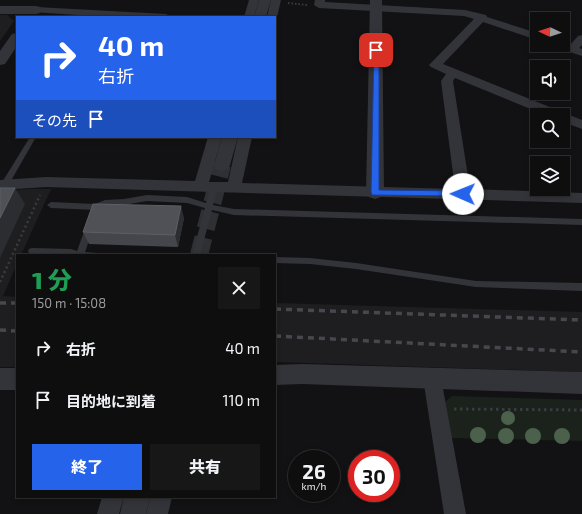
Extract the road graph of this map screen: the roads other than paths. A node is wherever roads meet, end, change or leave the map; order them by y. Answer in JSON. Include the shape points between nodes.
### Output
{"nodes":[{"id":1,"x":254,"y":0,"type":"edge"},
{"id":2,"x":265,"y":0,"type":"edge"},
{"id":3,"x":279,"y":2,"type":"edge"},
{"id":4,"x":320,"y":2,"type":"edge"},
{"id":5,"x":376,"y":4,"type":"edge"},
{"id":6,"x":37,"y":9,"type":"edge"},
{"id":7,"x":0,"y":10,"type":"edge"},
{"id":8,"x":105,"y":15,"type":"edge"},
{"id":9,"x":136,"y":16,"type":"edge"},
{"id":10,"x":248,"y":16,"type":"edge"},
{"id":11,"x":260,"y":16,"type":"edge"},
{"id":12,"x":272,"y":16,"type":"edge"},
{"id":13,"x":482,"y":17,"type":"junction"},
{"id":14,"x":530,"y":34,"type":"edge"},
{"id":15,"x":16,"y":38,"type":"edge"},
{"id":16,"x":582,"y":38,"type":"edge"},
{"id":17,"x":577,"y":52,"type":"edge"},
{"id":18,"x":0,"y":61,"type":"edge"},
{"id":19,"x":453,"y":72,"type":"junction"},
{"id":20,"x":540,"y":108,"type":"edge"},
{"id":21,"x":570,"y":121,"type":"edge"},
{"id":22,"x":582,"y":125,"type":"edge"},
{"id":23,"x":31,"y":138,"type":"edge"},
{"id":24,"x":215,"y":138,"type":"edge"},
{"id":25,"x":230,"y":138,"type":"edge"},
{"id":26,"x":245,"y":138,"type":"edge"},
{"id":27,"x":222,"y":165,"type":"tunnel mouth"},
{"id":28,"x":3,"y":185,"type":"edge"},
{"id":29,"x":208,"y":186,"type":"junction"},
{"id":30,"x":234,"y":187,"type":"junction"},
{"id":31,"x":375,"y":192,"type":"junction"},
{"id":32,"x":463,"y":194,"type":"junction"},
{"id":33,"x":582,"y":198,"type":"edge"},
{"id":34,"x":51,"y":205,"type":"dead end"},
{"id":35,"x":209,"y":207,"type":"junction"},
{"id":36,"x":94,"y":213,"type":"junction"},
{"id":37,"x":582,"y":222,"type":"edge"},
{"id":38,"x":32,"y":251,"type":"dead end"},
{"id":39,"x":77,"y":254,"type":"edge"},
{"id":40,"x":80,"y":254,"type":"edge"},
{"id":41,"x":196,"y":254,"type":"edge"},
{"id":42,"x":276,"y":260,"type":"edge"},
{"id":43,"x":582,"y":286,"type":"edge"},
{"id":44,"x":276,"y":375,"type":"edge"},
{"id":45,"x":432,"y":378,"type":"junction"},
{"id":46,"x":0,"y":379,"type":"edge"},
{"id":47,"x":16,"y":379,"type":"edge"},
{"id":48,"x":582,"y":383,"type":"edge"},
{"id":49,"x":113,"y":498,"type":"edge"},
{"id":50,"x":137,"y":498,"type":"edge"},
{"id":51,"x":161,"y":498,"type":"edge"},
{"id":52,"x":108,"y":514,"type":"edge"},
{"id":53,"x":133,"y":514,"type":"edge"},
{"id":54,"x":157,"y":514,"type":"edge"},
{"id":55,"x":455,"y":514,"type":"edge"}],
"edges":[{"from":1,"to":10,"type":"street"},
{"from":2,"to":11,"type":"street"},
{"from":3,"to":12,"type":"street"},
{"from":4,"to":5,"type":"street"},
{"from":5,"to":13,"type":"street","via":[[457,8]]},
{"from":5,"to":31,"type":"street"},
{"from":6,"to":7,"type":"street"},
{"from":6,"to":8,"type":"street"},
{"from":8,"to":9,"type":"street"},
{"from":13,"to":14,"type":"street"},
{"from":13,"to":19,"type":"street","via":[[435,65]]},
{"from":15,"to":18,"type":"street"},
{"from":16,"to":17,"type":"street"},
{"from":19,"to":20,"type":"street"},
{"from":19,"to":32,"type":"street","via":[[448,81]]},
{"from":21,"to":22,"type":"street"},
{"from":23,"to":28,"type":"lane"},
{"from":24,"to":29,"type":"street"},
{"from":25,"to":27,"type":"street"},
{"from":26,"to":30,"type":"street"},
{"from":28,"to":29,"type":"street","via":[[46,182]]},
{"from":29,"to":30,"type":"street"},
{"from":29,"to":35,"type":"lane"},
{"from":30,"to":31,"type":"street"},
{"from":31,"to":32,"type":"street"},
{"from":32,"to":33,"type":"street"},
{"from":34,"to":36,"type":"lane"},
{"from":35,"to":36,"type":"lane","via":[[188,200],[147,198],[105,203]]},
{"from":35,"to":37,"type":"lane","via":[[234,212]]},
{"from":35,"to":41,"type":"lane"},
{"from":36,"to":40,"type":"lane"},
{"from":38,"to":39,"type":"lane"},
{"from":42,"to":43,"type":"lane","via":[[356,266],[476,284]]},
{"from":44,"to":45,"type":"street"},
{"from":45,"to":48,"type":"street"},
{"from":45,"to":55,"type":"street"},
{"from":46,"to":47,"type":"street"},
{"from":49,"to":52,"type":"street"},
{"from":50,"to":53,"type":"street"},
{"from":51,"to":54,"type":"street"}]}
